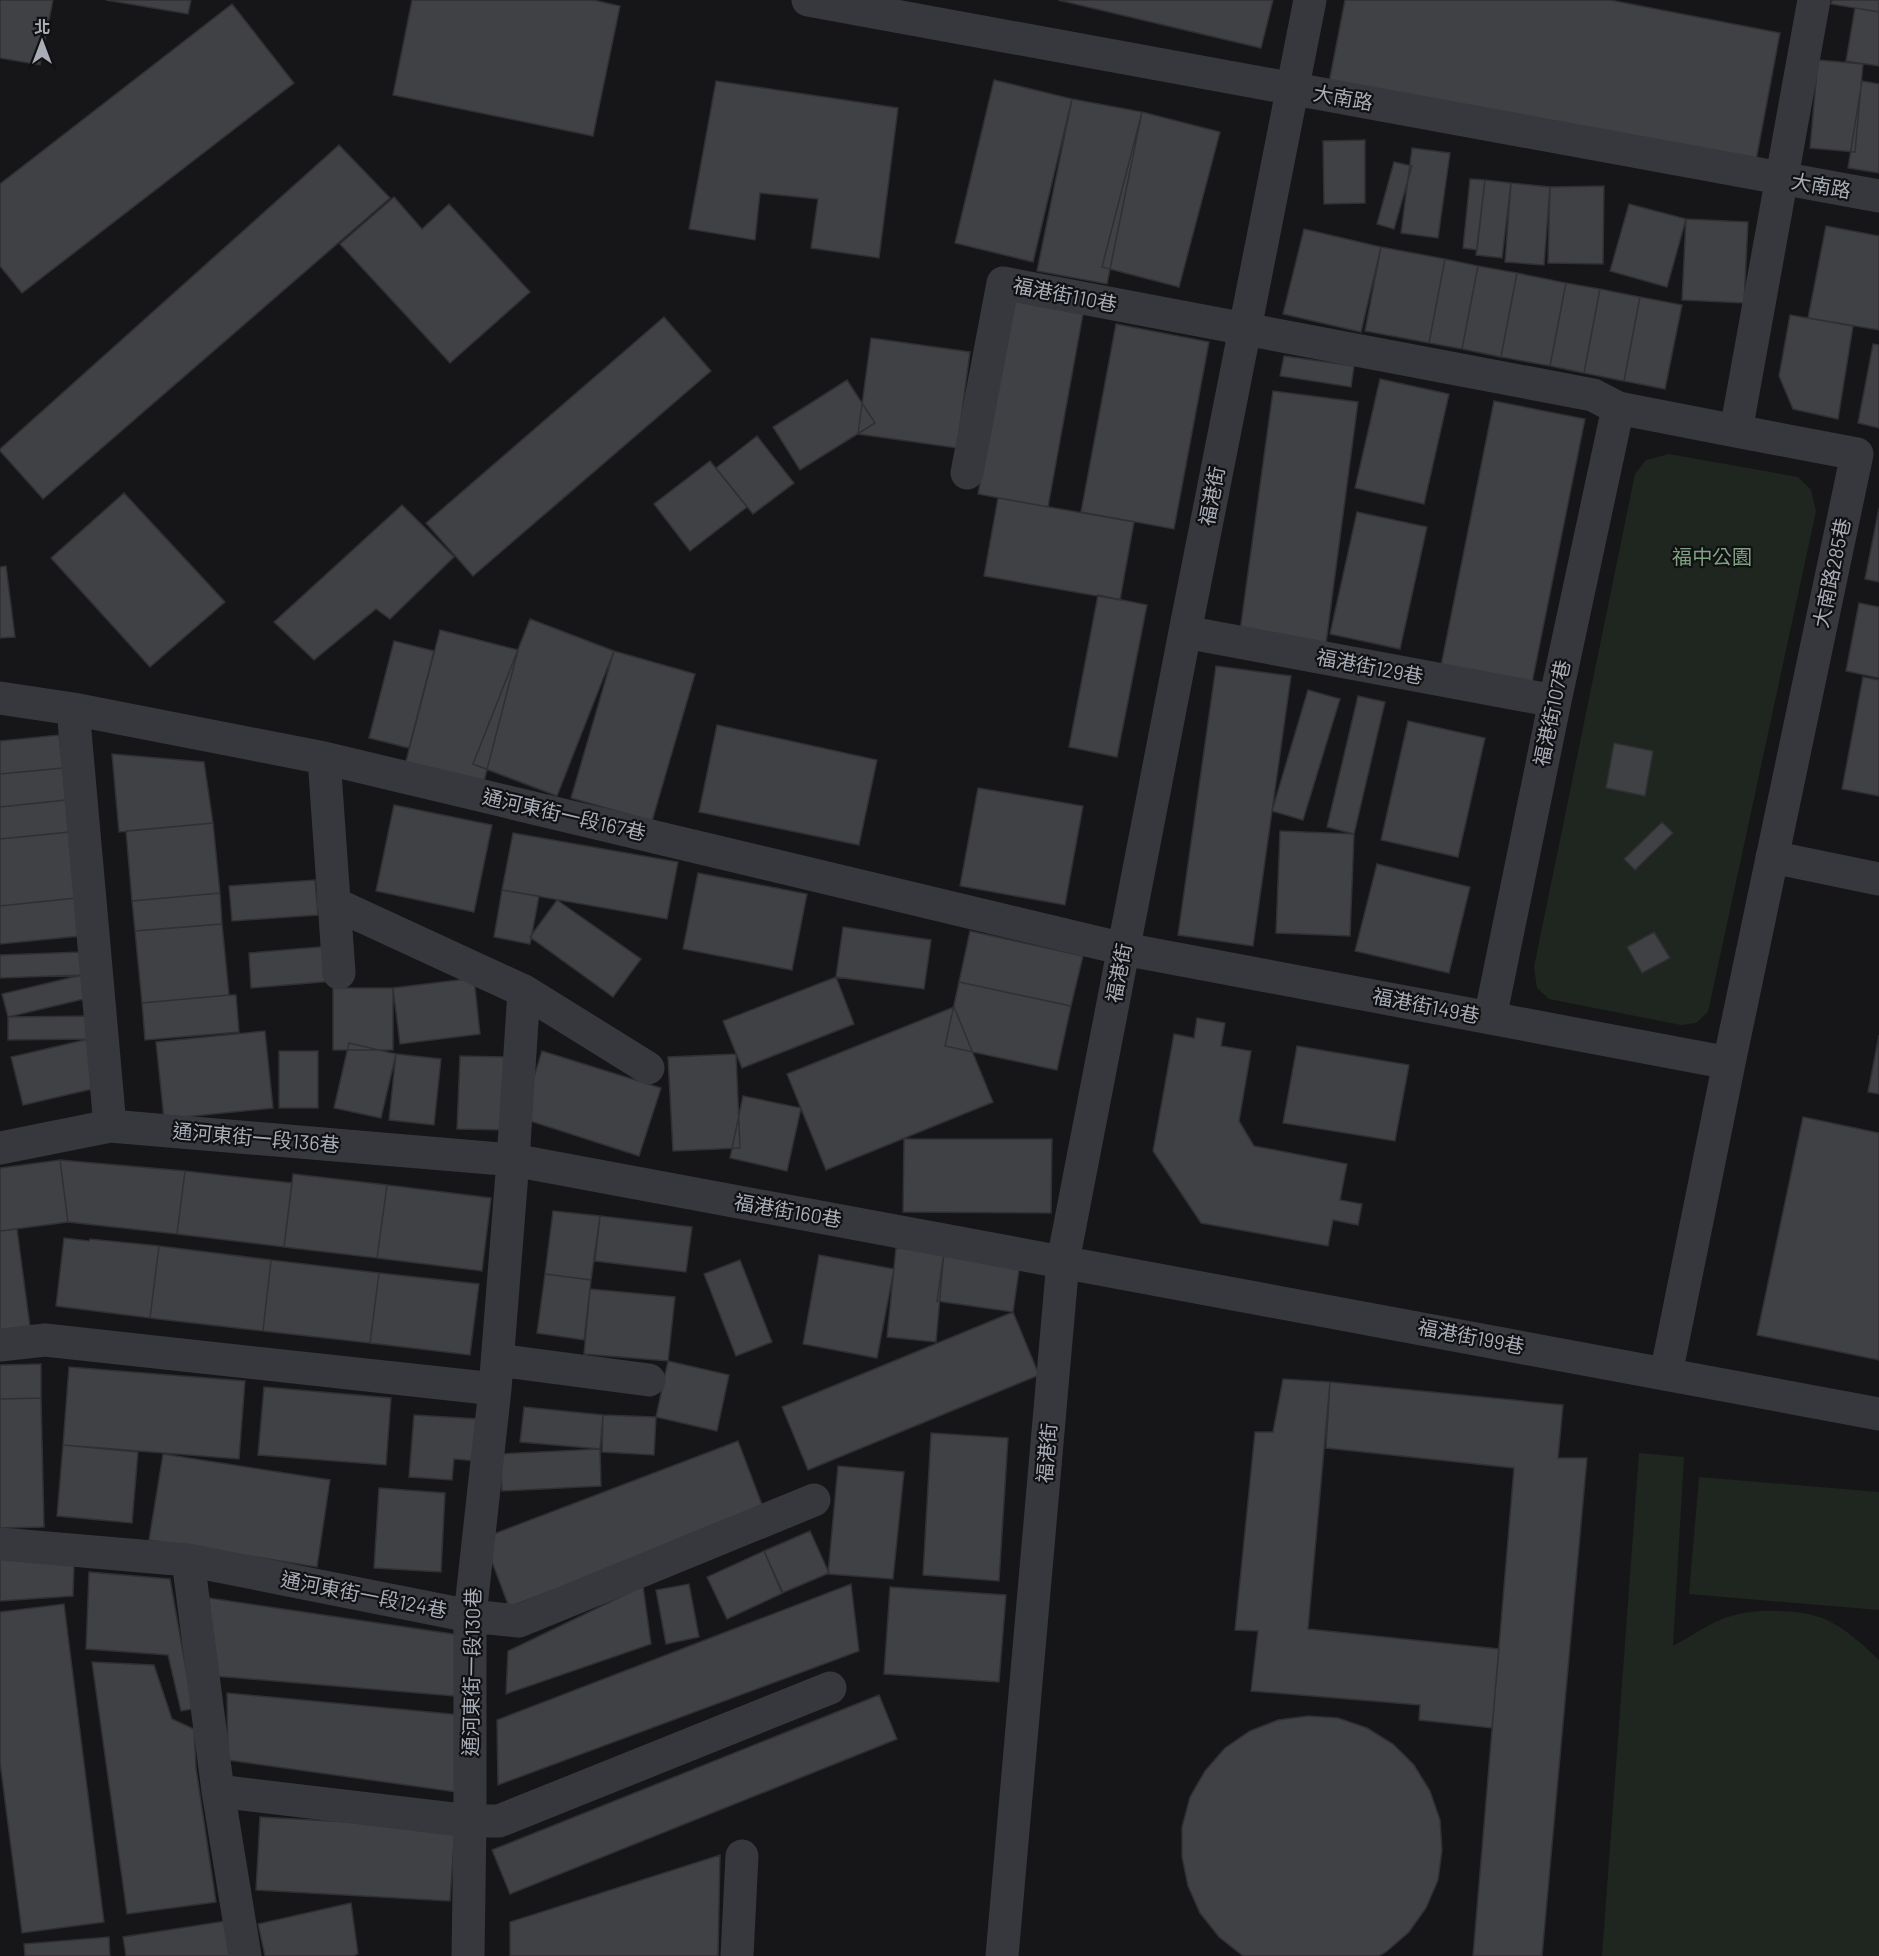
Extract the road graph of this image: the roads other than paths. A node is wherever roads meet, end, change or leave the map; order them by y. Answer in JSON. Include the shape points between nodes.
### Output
{"nodes":[{"id":1,"x":808,"y":0,"type":"edge"},
{"id":2,"x":1310,"y":0,"type":"edge"},
{"id":3,"x":1814,"y":0,"type":"edge"},
{"id":4,"x":884,"y":7,"type":"edge"},
{"id":5,"x":1293,"y":89,"type":"junction"},
{"id":6,"x":1781,"y":178,"type":"junction"},
{"id":7,"x":1879,"y":196,"type":"edge"},
{"id":8,"x":1244,"y":329,"type":"junction"},
{"id":9,"x":1618,"y":408,"type":"junction"},
{"id":10,"x":1736,"y":431,"type":"junction"},
{"id":11,"x":1868,"y":453,"type":"edge"},
{"id":12,"x":967,"y":473,"type":"dead end"},
{"id":13,"x":1185,"y":632,"type":"junction"},
{"id":14,"x":0,"y":698,"type":"edge"},
{"id":15,"x":1555,"y":701,"type":"junction"},
{"id":16,"x":73,"y":709,"type":"junction"},
{"id":17,"x":324,"y":758,"type":"junction"},
{"id":18,"x":1772,"y":857,"type":"junction"},
{"id":19,"x":1879,"y":879,"type":"edge"},
{"id":20,"x":333,"y":903,"type":"junction"},
{"id":21,"x":1124,"y":949,"type":"junction"},
{"id":22,"x":339,"y":973,"type":"dead end"},
{"id":23,"x":524,"y":991,"type":"junction"},
{"id":24,"x":1490,"y":1018,"type":"junction"},
{"id":25,"x":1729,"y":1063,"type":"junction"},
{"id":26,"x":648,"y":1068,"type":"dead end"},
{"id":27,"x":110,"y":1126,"type":"junction"},
{"id":28,"x":0,"y":1148,"type":"edge"},
{"id":29,"x":513,"y":1160,"type":"junction"},
{"id":30,"x":1063,"y":1261,"type":"junction"},
{"id":31,"x":0,"y":1346,"type":"edge"},
{"id":32,"x":496,"y":1374,"type":"junction"},
{"id":33,"x":1666,"y":1374,"type":"junction"},
{"id":34,"x":649,"y":1380,"type":"dead end"},
{"id":35,"x":1879,"y":1414,"type":"edge"},
{"id":36,"x":814,"y":1500,"type":"dead end"},
{"id":37,"x":0,"y":1544,"type":"edge"},
{"id":38,"x":188,"y":1560,"type":"junction"},
{"id":39,"x":470,"y":1616,"type":"junction"},
{"id":40,"x":830,"y":1688,"type":"dead end"},
{"id":41,"x":218,"y":1791,"type":"junction"},
{"id":42,"x":470,"y":1821,"type":"junction"},
{"id":43,"x":742,"y":1856,"type":"dead end"},
{"id":44,"x":246,"y":1956,"type":"edge"},
{"id":45,"x":468,"y":1956,"type":"edge"},
{"id":46,"x":738,"y":1956,"type":"edge"},
{"id":47,"x":1002,"y":1956,"type":"edge"}],
"edges":[{"from":1,"to":4,"type":"street","name":"大南路"},
{"from":2,"to":5,"type":"street","name":"福港街"},
{"from":3,"to":6,"type":"street"},
{"from":4,"to":5,"type":"street","name":"大南路"},
{"from":5,"to":6,"type":"street","name":"大南路"},
{"from":5,"to":8,"type":"street","name":"福港街"},
{"from":6,"to":7,"type":"street","name":"大南路"},
{"from":6,"to":10,"type":"street"},
{"from":8,"to":9,"type":"street","via":[[1593,394]]},
{"from":8,"to":12,"type":"street","name":"福港街110巷","via":[[1004,283]]},
{"from":8,"to":13,"type":"street","name":"福港街"},
{"from":9,"to":10,"type":"street"},
{"from":9,"to":15,"type":"street","name":"福港街107巷"},
{"from":10,"to":11,"type":"street","name":"大南路285巷"},
{"from":11,"to":18,"type":"street","name":"大南路285巷"},
{"from":13,"to":15,"type":"street","name":"福港街129巷"},
{"from":13,"to":21,"type":"street","name":"福港街"},
{"from":14,"to":16,"type":"street","name":"通河東街一段167巷"},
{"from":15,"to":24,"type":"street","name":"福港街107巷"},
{"from":16,"to":17,"type":"street","name":"通河東街一段167巷"},
{"from":16,"to":27,"type":"street"},
{"from":17,"to":20,"type":"street"},
{"from":17,"to":21,"type":"street","name":"通河東街一段167巷"},
{"from":18,"to":19,"type":"street"},
{"from":18,"to":25,"type":"street","name":"大南路285巷"},
{"from":20,"to":22,"type":"street"},
{"from":20,"to":23,"type":"street"},
{"from":21,"to":24,"type":"street","name":"福港街149巷"},
{"from":21,"to":30,"type":"street","name":"福港街"},
{"from":23,"to":26,"type":"street"},
{"from":23,"to":29,"type":"street","name":"通河東街一段130巷"},
{"from":24,"to":25,"type":"street","name":"福港街149巷"},
{"from":25,"to":33,"type":"street","name":"大南路285巷"},
{"from":27,"to":28,"type":"street","name":"通河東街一段136巷"},
{"from":27,"to":29,"type":"street","name":"通河東街一段136巷"},
{"from":29,"to":30,"type":"street","name":"福港街160巷"},
{"from":29,"to":32,"type":"street","name":"通河東街一段130巷"},
{"from":30,"to":33,"type":"street","name":"福港街199巷"},
{"from":30,"to":47,"type":"street","name":"福港街"},
{"from":31,"to":32,"type":"street","via":[[45,1340]]},
{"from":32,"to":34,"type":"street"},
{"from":32,"to":39,"type":"street","name":"通河東街一段130巷"},
{"from":33,"to":35,"type":"street","name":"福港街199巷"},
{"from":36,"to":39,"type":"street","name":"通河東街一段124巷","via":[[519,1621]]},
{"from":37,"to":38,"type":"street","name":"通河東街一段124巷"},
{"from":38,"to":39,"type":"street","name":"通河東街一段124巷"},
{"from":38,"to":41,"type":"street"},
{"from":39,"to":42,"type":"street","name":"通河東街一段130巷"},
{"from":40,"to":42,"type":"street","via":[[500,1821]]},
{"from":41,"to":42,"type":"street"},
{"from":41,"to":44,"type":"street"},
{"from":42,"to":45,"type":"street","name":"通河東街一段130巷"},
{"from":43,"to":46,"type":"street"}]}
